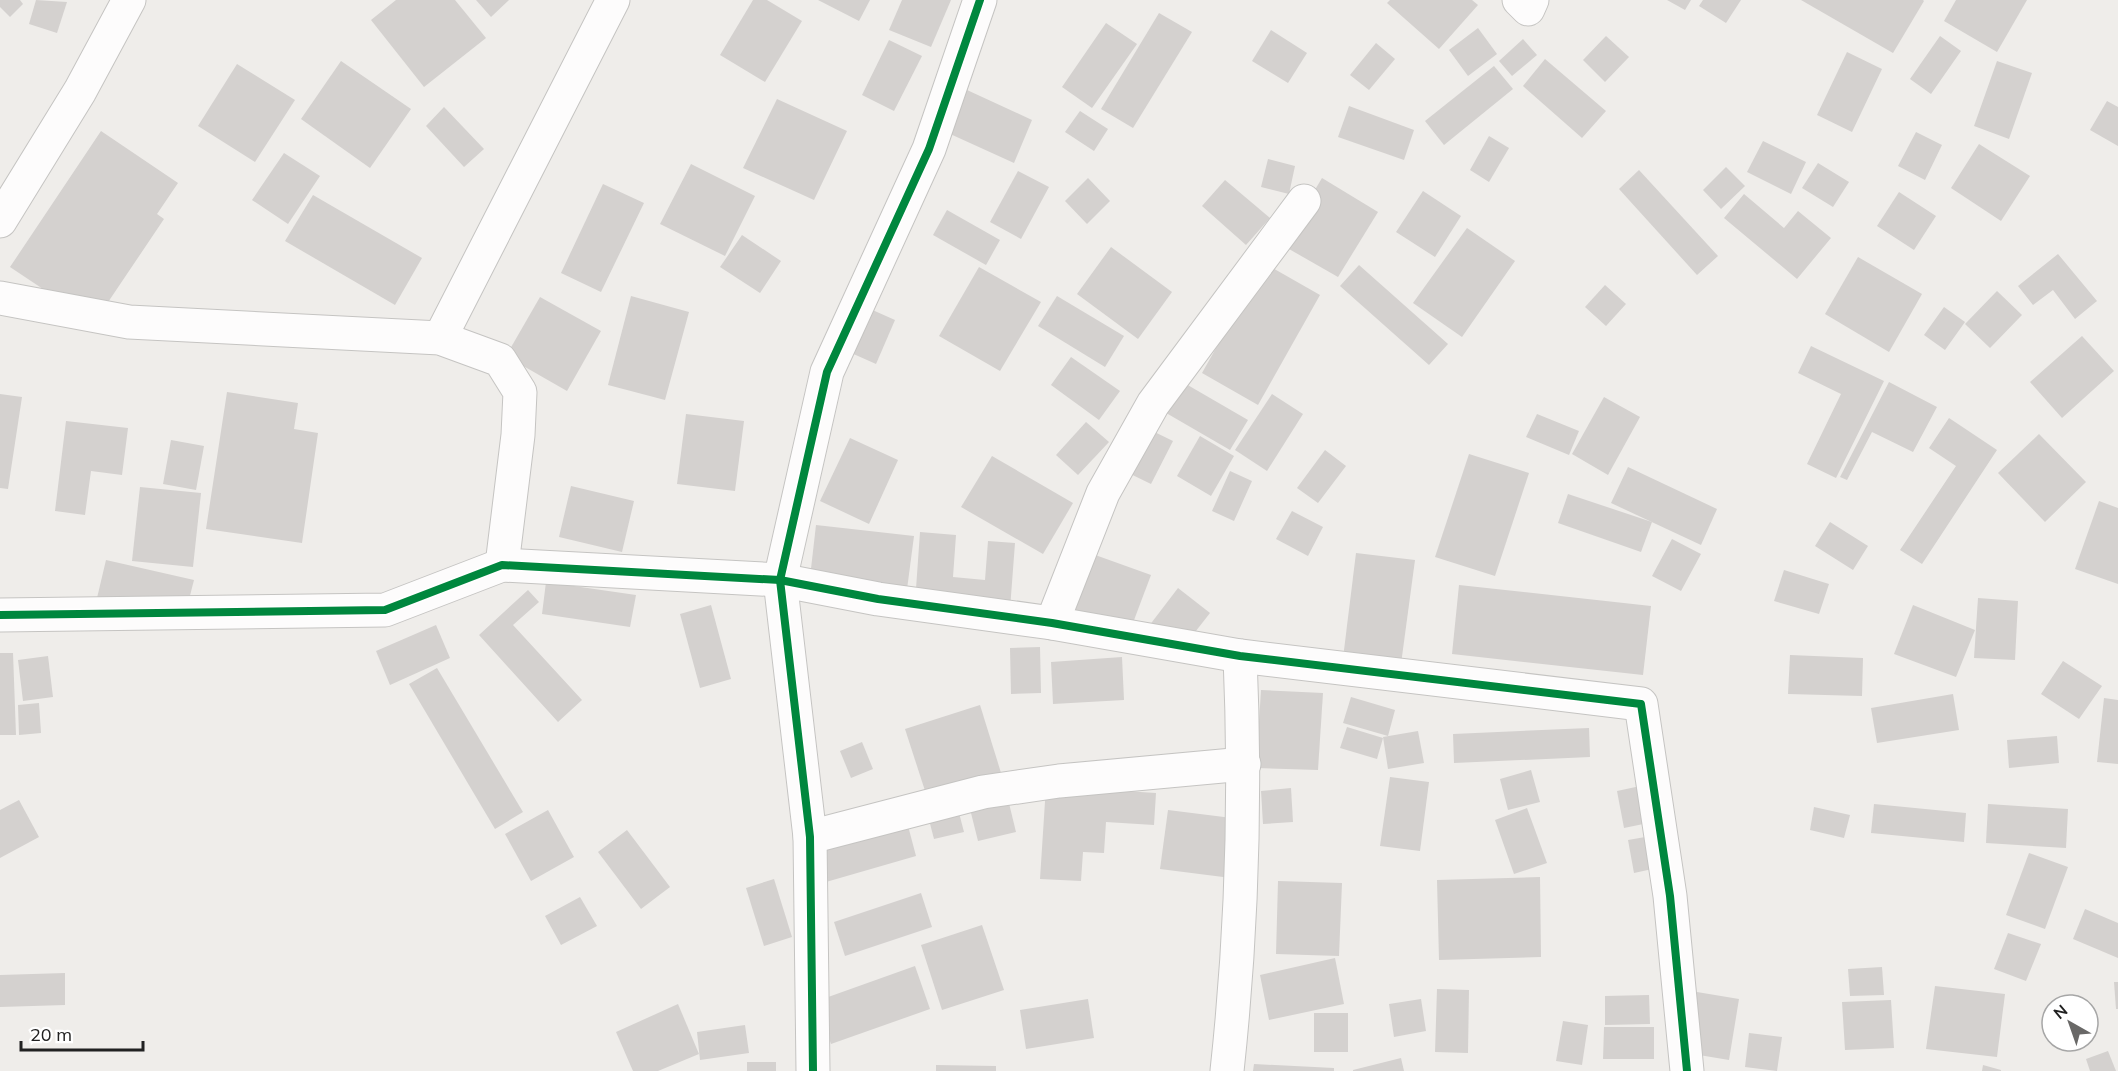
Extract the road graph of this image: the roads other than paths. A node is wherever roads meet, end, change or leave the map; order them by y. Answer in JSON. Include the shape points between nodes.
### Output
{"nodes":[{"id":1,"x":129,"y":0,"type":"edge"},
{"id":2,"x":613,"y":0,"type":"edge"},
{"id":3,"x":980,"y":0,"type":"edge"},
{"id":4,"x":1519,"y":0,"type":"edge"},
{"id":5,"x":1532,"y":0,"type":"edge"},
{"id":6,"x":1304,"y":201,"type":"dead end"},
{"id":7,"x":0,"y":221,"type":"edge"},
{"id":8,"x":0,"y":298,"type":"edge"},
{"id":9,"x":440,"y":338,"type":"junction"},
{"id":10,"x":502,"y":565,"type":"junction"},
{"id":11,"x":780,"y":580,"type":"junction"},
{"id":12,"x":0,"y":615,"type":"edge"},
{"id":13,"x":1052,"y":623,"type":"junction"},
{"id":14,"x":1240,"y":656,"type":"junction"},
{"id":15,"x":1244,"y":764,"type":"junction"},
{"id":16,"x":810,"y":837,"type":"junction"},
{"id":17,"x":813,"y":1071,"type":"edge"},
{"id":18,"x":1227,"y":1071,"type":"edge"},
{"id":19,"x":1687,"y":1071,"type":"edge"}],
"edges":[{"from":1,"to":7,"type":"street","via":[[80,91]]},
{"from":2,"to":9,"type":"street"},
{"from":3,"to":11,"type":"street","via":[[929,149],[827,372]]},
{"from":4,"to":5,"type":"street","via":[[1528,9]]},
{"from":6,"to":13,"type":"street","via":[[1153,404],[1103,493]]},
{"from":8,"to":9,"type":"street","via":[[129,322]]},
{"from":9,"to":10,"type":"street","via":[[500,360],[520,392]]},
{"from":10,"to":11,"type":"street"},
{"from":10,"to":12,"type":"street","via":[[385,610]]},
{"from":11,"to":13,"type":"street","via":[[878,600]]},
{"from":11,"to":16,"type":"street"},
{"from":13,"to":14,"type":"street"},
{"from":14,"to":15,"type":"street"},
{"from":14,"to":19,"type":"street","via":[[1641,704],[1670,896]]},
{"from":15,"to":16,"type":"street","via":[[983,792]]},
{"from":15,"to":18,"type":"street","via":[[1237,981]]},
{"from":16,"to":17,"type":"street"}]}
